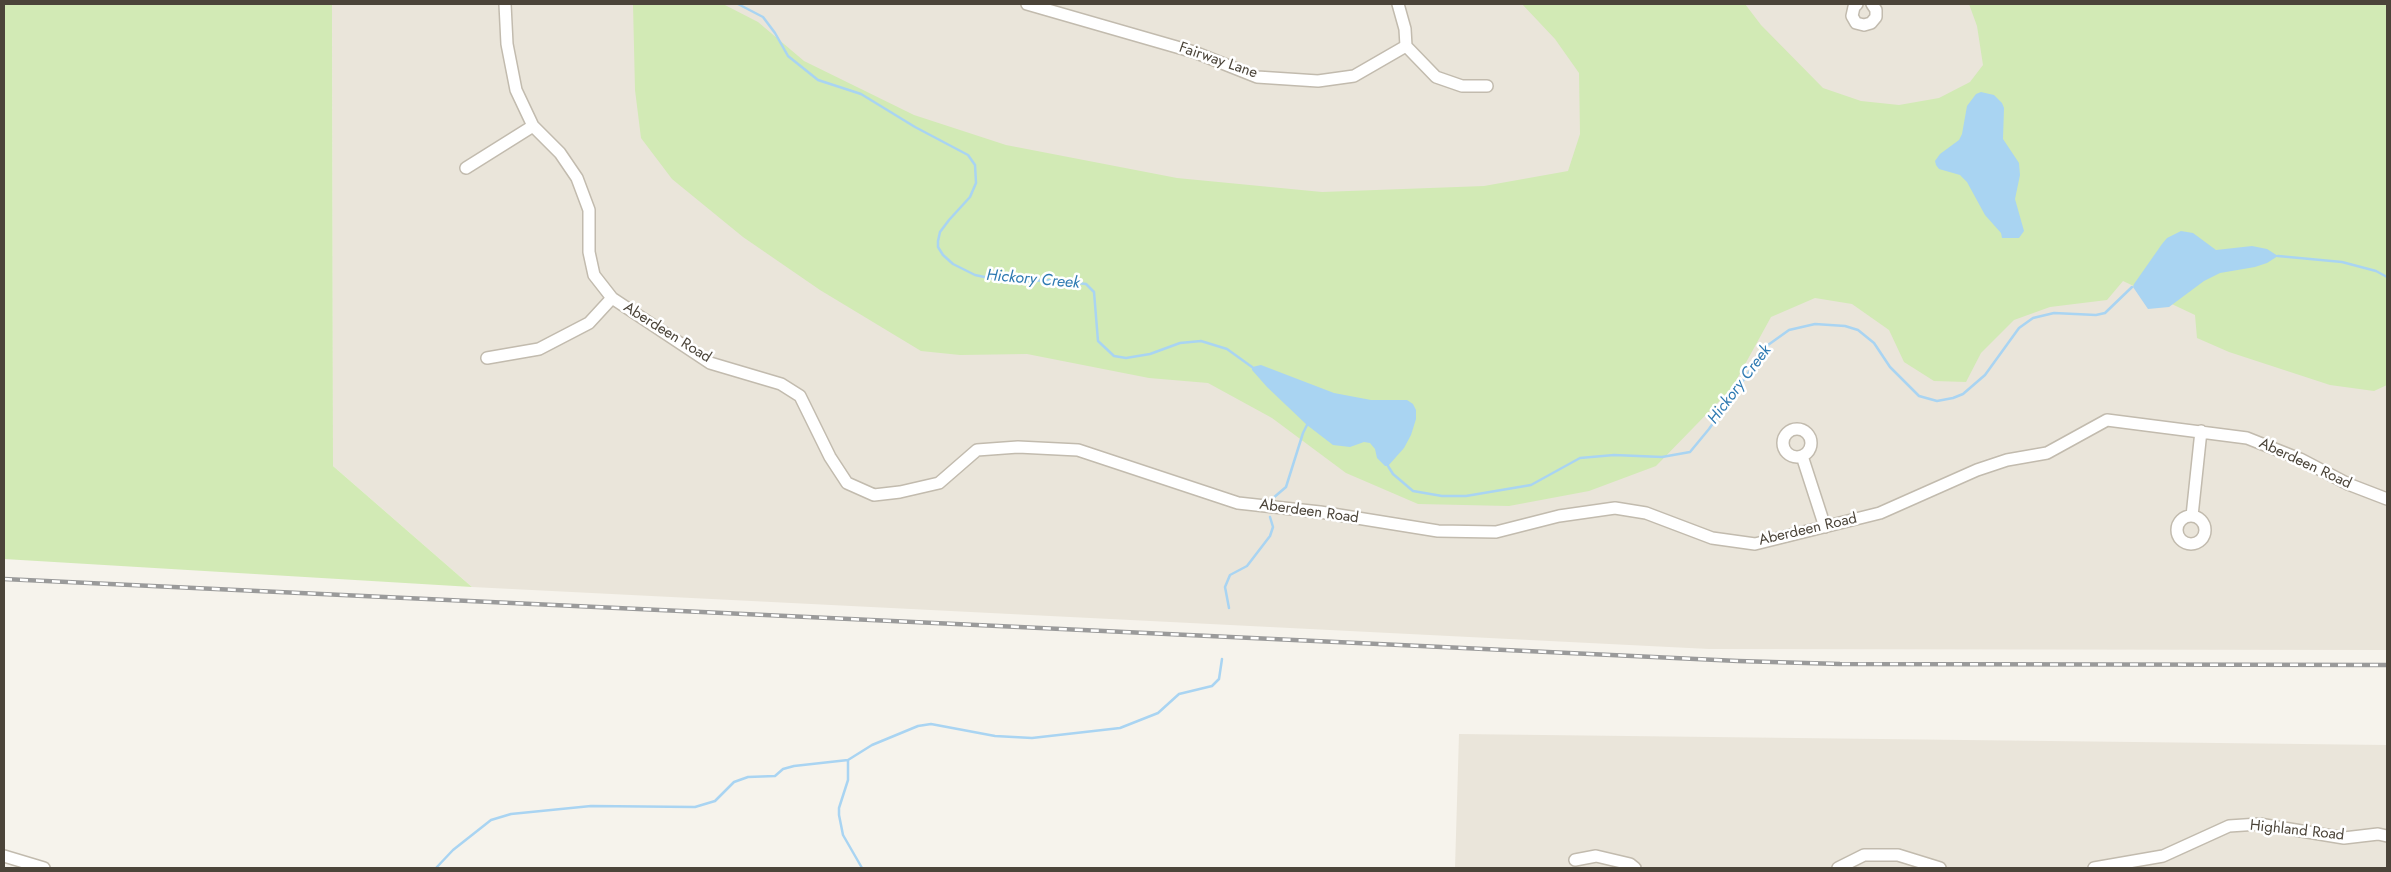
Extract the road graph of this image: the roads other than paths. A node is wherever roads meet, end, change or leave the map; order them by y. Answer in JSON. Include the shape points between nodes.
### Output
{"nodes":[{"id":1,"x":505,"y":4,"type":"edge"},
{"id":2,"x":1027,"y":4,"type":"edge"},
{"id":3,"x":1398,"y":4,"type":"edge"},
{"id":4,"x":1857,"y":4,"type":"edge"},
{"id":5,"x":1872,"y":4,"type":"edge"},
{"id":6,"x":1406,"y":46,"type":"junction"},
{"id":7,"x":1487,"y":86,"type":"dead end"},
{"id":8,"x":533,"y":126,"type":"junction"},
{"id":9,"x":466,"y":168,"type":"dead end"},
{"id":10,"x":612,"y":298,"type":"junction"},
{"id":11,"x":486,"y":358,"type":"dead end"},
{"id":12,"x":2201,"y":431,"type":"junction"},
{"id":13,"x":1802,"y":456,"type":"dead end"},
{"id":14,"x":2387,"y":499,"type":"edge"},
{"id":15,"x":2192,"y":516,"type":"dead end"},
{"id":16,"x":1825,"y":527,"type":"junction"},
{"id":17,"x":2387,"y":836,"type":"edge"},
{"id":18,"x":4,"y":856,"type":"edge"},
{"id":19,"x":1575,"y":860,"type":"dead end"},
{"id":20,"x":2109,"y":866,"type":"edge"},
{"id":21,"x":44,"y":868,"type":"edge"},
{"id":22,"x":1635,"y":868,"type":"edge"},
{"id":23,"x":1838,"y":868,"type":"edge"},
{"id":24,"x":1940,"y":868,"type":"edge"},
{"id":25,"x":2094,"y":868,"type":"edge"}],
"edges":[{"from":1,"to":8,"type":"street","name":"Aberdeen Road","via":[[507,44],[516,90]]},
{"from":2,"to":6,"type":"street","name":"Fairway Lane","via":[[1194,52],[1257,77],[1318,81],[1354,76]]},
{"from":3,"to":6,"type":"street"},
{"from":4,"to":5,"type":"street","via":[[1852,16],[1856,23],[1864,26],[1876,17]]},
{"from":6,"to":7,"type":"street","via":[[1436,77],[1462,86]]},
{"from":8,"to":9,"type":"street"},
{"from":8,"to":10,"type":"street","name":"Aberdeen Road","via":[[560,153],[577,178],[589,210],[588,252],[594,275]]},
{"from":10,"to":11,"type":"street","via":[[588,323],[539,349]]},
{"from":10,"to":16,"type":"street","name":"Aberdeen Road","via":[[710,363],[781,384],[800,396],[830,457],[847,483],[874,495],[939,483],[977,450],[1018,446],[1078,450],[1238,503],[1438,531],[1496,532],[1559,516],[1615,508],[1646,513],[1712,538],[1755,544]]},
{"from":12,"to":14,"type":"street","name":"Aberdeen Road","via":[[2247,438]]},
{"from":12,"to":15,"type":"street"},
{"from":12,"to":16,"type":"street","name":"Aberdeen Road","via":[[2107,420],[2047,453],[2007,460],[1880,513]]},
{"from":13,"to":16,"type":"street"},
{"from":17,"to":20,"type":"street","name":"Highland Road","via":[[2344,838],[2258,824],[2228,826],[2163,856]]},
{"from":18,"to":21,"type":"street"},
{"from":19,"to":22,"type":"street","via":[[1596,856]]},
{"from":20,"to":25,"type":"street","name":"Highland Road"},
{"from":23,"to":24,"type":"street","via":[[1864,856],[1898,855]]}]}
